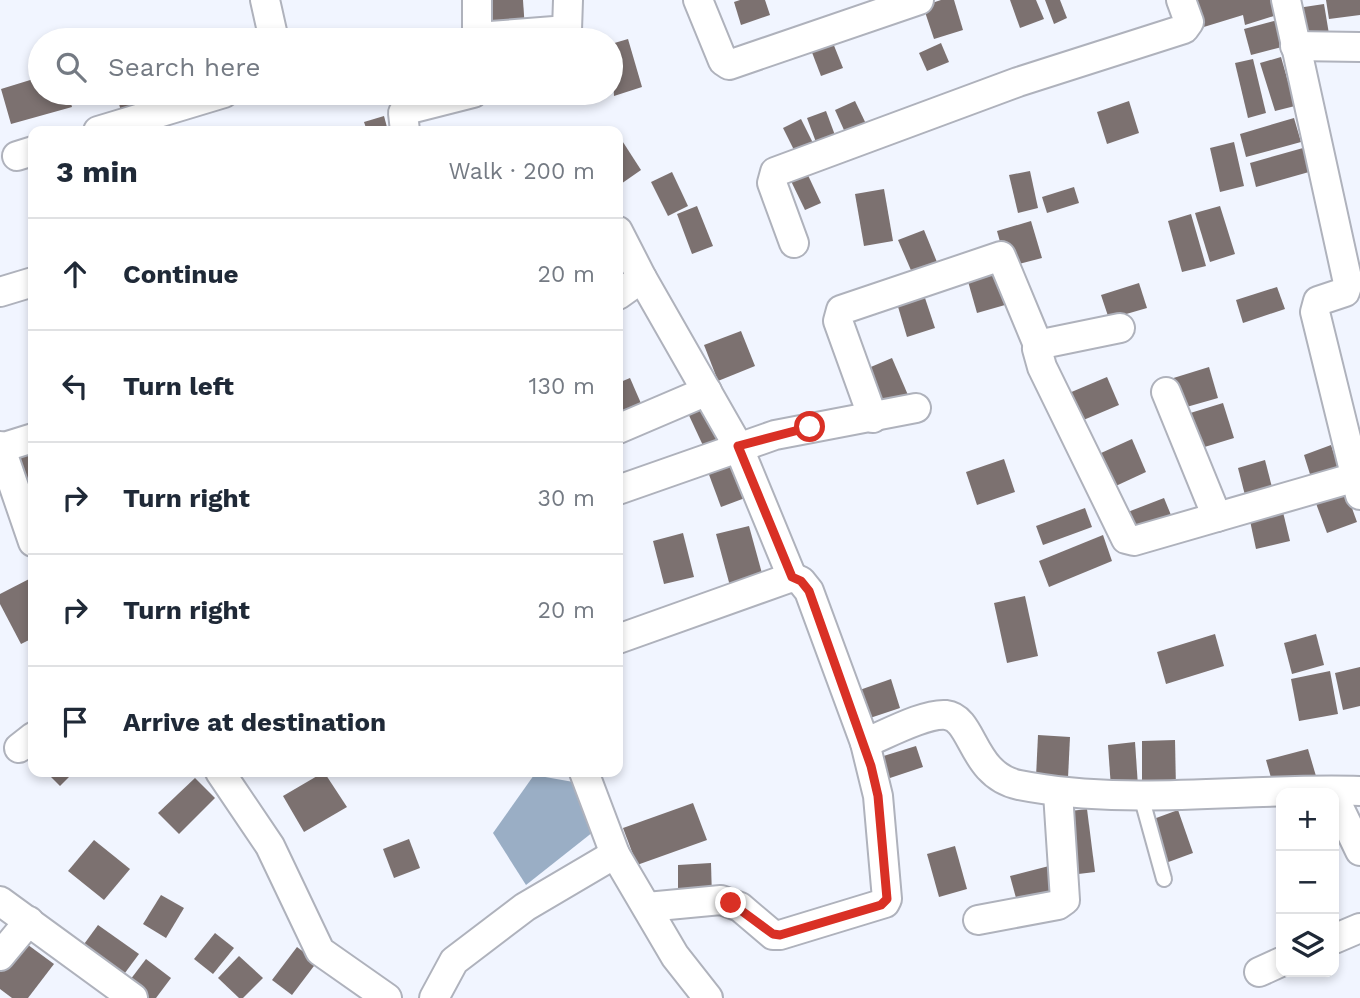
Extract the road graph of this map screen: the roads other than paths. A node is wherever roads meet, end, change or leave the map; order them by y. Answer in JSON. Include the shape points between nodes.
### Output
{"nodes":[{"id":1,"x":265,"y":0,"type":"edge"},
{"id":2,"x":477,"y":0,"type":"edge"},
{"id":3,"x":568,"y":0,"type":"edge"},
{"id":4,"x":698,"y":0,"type":"edge"},
{"id":5,"x":919,"y":0,"type":"edge"},
{"id":6,"x":1181,"y":0,"type":"edge"},
{"id":7,"x":1286,"y":0,"type":"edge"},
{"id":8,"x":271,"y":28,"type":"edge"},
{"id":9,"x":477,"y":28,"type":"edge"},
{"id":10,"x":567,"y":28,"type":"edge"},
{"id":11,"x":1295,"y":46,"type":"junction"},
{"id":12,"x":1360,"y":47,"type":"edge"},
{"id":13,"x":184,"y":105,"type":"edge"},
{"id":14,"x":426,"y":105,"type":"edge"},
{"id":15,"x":115,"y":126,"type":"edge"},
{"id":16,"x":404,"y":126,"type":"edge"},
{"id":17,"x":623,"y":241,"type":"edge"},
{"id":18,"x":794,"y":243,"type":"dead end"},
{"id":19,"x":642,"y":278,"type":"junction"},
{"id":20,"x":28,"y":284,"type":"edge"},
{"id":21,"x":623,"y":291,"type":"edge"},
{"id":22,"x":0,"y":292,"type":"edge"},
{"id":23,"x":1120,"y":328,"type":"dead end"},
{"id":24,"x":1038,"y":345,"type":"junction"},
{"id":25,"x":707,"y":391,"type":"junction"},
{"id":26,"x":1166,"y":392,"type":"dead end"},
{"id":27,"x":916,"y":408,"type":"dead end"},
{"id":28,"x":873,"y":418,"type":"junction"},
{"id":29,"x":623,"y":427,"type":"edge"},
{"id":30,"x":28,"y":439,"type":"edge"},
{"id":31,"x":738,"y":446,"type":"junction"},
{"id":32,"x":0,"y":447,"type":"edge"},
{"id":33,"x":1358,"y":486,"type":"edge"},
{"id":34,"x":623,"y":488,"type":"edge"},
{"id":35,"x":1217,"y":517,"type":"junction"},
{"id":36,"x":28,"y":528,"type":"edge"},
{"id":37,"x":792,"y":577,"type":"junction"},
{"id":38,"x":623,"y":637,"type":"edge"},
{"id":39,"x":865,"y":743,"type":"junction"},
{"id":40,"x":223,"y":777,"type":"edge"},
{"id":41,"x":586,"y":777,"type":"edge"},
{"id":42,"x":1360,"y":791,"type":"edge"},
{"id":43,"x":1339,"y":792,"type":"edge"},
{"id":44,"x":1058,"y":793,"type":"junction"},
{"id":45,"x":1276,"y":794,"type":"edge"},
{"id":46,"x":1140,"y":796,"type":"junction"},
{"id":47,"x":1339,"y":808,"type":"edge"},
{"id":48,"x":1360,"y":851,"type":"edge"},
{"id":49,"x":615,"y":854,"type":"junction"},
{"id":50,"x":1164,"y":879,"type":"dead end"},
{"id":51,"x":0,"y":901,"type":"edge"},
{"id":52,"x":647,"y":907,"type":"junction"},
{"id":53,"x":978,"y":920,"type":"dead end"},
{"id":54,"x":29,"y":921,"type":"junction"},
{"id":55,"x":1360,"y":928,"type":"edge"},
{"id":56,"x":1339,"y":937,"type":"edge"},
{"id":57,"x":0,"y":956,"type":"edge"},
{"id":58,"x":133,"y":998,"type":"edge"},
{"id":59,"x":387,"y":998,"type":"edge"},
{"id":60,"x":433,"y":998,"type":"edge"},
{"id":61,"x":708,"y":998,"type":"edge"}],
"edges":[{"from":1,"to":8,"type":"street"},
{"from":2,"to":9,"type":"street"},
{"from":3,"to":10,"type":"street"},
{"from":4,"to":5,"type":"street","via":[[723,61],[729,65]]},
{"from":6,"to":18,"type":"street","via":[[1189,22],[1184,29],[1018,82],[775,172],[772,183]]},
{"from":7,"to":11,"type":"street"},
{"from":11,"to":12,"type":"street"},
{"from":11,"to":33,"type":"street","via":[[1348,283],[1345,292],[1318,301],[1315,312]]},
{"from":13,"to":15,"type":"street"},
{"from":14,"to":16,"type":"street","via":[[403,113]]},
{"from":17,"to":19,"type":"street"},
{"from":19,"to":21,"type":"street"},
{"from":19,"to":25,"type":"street"},
{"from":20,"to":22,"type":"street"},
{"from":23,"to":24,"type":"street"},
{"from":24,"to":28,"type":"street","via":[[1001,256],[841,310],[838,321]]},
{"from":24,"to":35,"type":"street","via":[[1042,367],[1131,545]]},
{"from":25,"to":29,"type":"street"},
{"from":25,"to":31,"type":"street"},
{"from":26,"to":35,"type":"street"},
{"from":27,"to":28,"type":"street"},
{"from":28,"to":31,"type":"street","via":[[810,427]]},
{"from":30,"to":32,"type":"street"},
{"from":31,"to":34,"type":"street"},
{"from":31,"to":37,"type":"street"},
{"from":32,"to":36,"type":"street"},
{"from":33,"to":35,"type":"street"},
{"from":37,"to":38,"type":"street"},
{"from":37,"to":39,"type":"street","via":[[809,591]]},
{"from":39,"to":44,"type":"street","via":[[946,715],[959,720],[986,768],[1001,781]]},
{"from":39,"to":52,"type":"street","via":[[878,796],[885,903],[780,935],[740,907],[721,900]]},
{"from":40,"to":59,"type":"street","via":[[270,846],[320,951]]},
{"from":41,"to":49,"type":"street"},
{"from":42,"to":43,"type":"street"},
{"from":44,"to":46,"type":"street"},
{"from":44,"to":53,"type":"street","via":[[1065,900],[1059,905]]},
{"from":45,"to":46,"type":"street"},
{"from":46,"to":50,"type":"lane"},
{"from":47,"to":48,"type":"street"},
{"from":49,"to":52,"type":"street"},
{"from":49,"to":60,"type":"street","via":[[524,907],[454,961]]},
{"from":51,"to":54,"type":"street"},
{"from":52,"to":61,"type":"street","via":[[675,956]]},
{"from":54,"to":57,"type":"street"},
{"from":54,"to":58,"type":"street"},
{"from":55,"to":56,"type":"street"}]}
